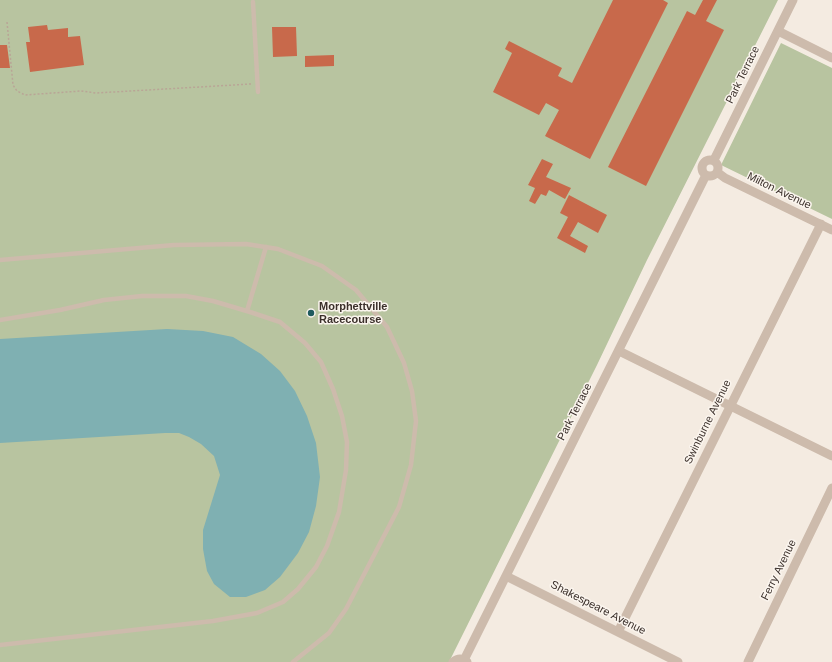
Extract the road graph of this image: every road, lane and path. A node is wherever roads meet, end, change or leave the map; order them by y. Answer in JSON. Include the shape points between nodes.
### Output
{"nodes":[{"id":1,"x":793,"y":0,"type":"edge"},
{"id":2,"x":253,"y":2,"type":"dead end"},
{"id":3,"x":7,"y":22,"type":"dead end"},
{"id":4,"x":778,"y":31,"type":"junction"},
{"id":5,"x":832,"y":58,"type":"edge"},
{"id":6,"x":257,"y":83,"type":"junction"},
{"id":7,"x":258,"y":92,"type":"dead end"},
{"id":8,"x":714,"y":160,"type":"junction"},
{"id":9,"x":717,"y":172,"type":"junction"},
{"id":10,"x":706,"y":175,"type":"junction"},
{"id":11,"x":820,"y":224,"type":"junction"},
{"id":12,"x":832,"y":230,"type":"edge"},
{"id":13,"x":266,"y":247,"type":"junction"},
{"id":14,"x":0,"y":260,"type":"edge"},
{"id":15,"x":247,"y":311,"type":"junction"},
{"id":16,"x":0,"y":320,"type":"edge"},
{"id":17,"x":619,"y":351,"type":"junction"},
{"id":18,"x":730,"y":405,"type":"junction"},
{"id":19,"x":832,"y":456,"type":"edge"},
{"id":20,"x":832,"y":488,"type":"edge"},
{"id":21,"x":506,"y":576,"type":"junction"},
{"id":22,"x":618,"y":632,"type":"junction"},
{"id":23,"x":0,"y":645,"type":"edge"},
{"id":24,"x":466,"y":661,"type":"edge"},
{"id":25,"x":293,"y":662,"type":"edge"},
{"id":26,"x":453,"y":662,"type":"edge"},
{"id":27,"x":678,"y":662,"type":"edge"},
{"id":28,"x":748,"y":662,"type":"edge"}],
"edges":[{"from":1,"to":4,"type":"street","name":"Park Terrace"},
{"from":2,"to":6,"type":"lane"},
{"from":3,"to":6,"type":"path","via":[[13,86],[17,92],[25,95]]},
{"from":4,"to":5,"type":"street"},
{"from":4,"to":8,"type":"street","name":"Park Terrace"},
{"from":6,"to":7,"type":"lane"},
{"from":8,"to":9,"type":"street","via":[[718,164]]},
{"from":8,"to":10,"type":"street","via":[[708,159],[702,163],[702,171]]},
{"from":9,"to":10,"type":"street","via":[[713,176]]},
{"from":9,"to":11,"type":"street","name":"Milton Avenue"},
{"from":10,"to":17,"type":"street","name":"Park Terrace"},
{"from":11,"to":12,"type":"street","name":"Milton Avenue"},
{"from":11,"to":18,"type":"street","name":"Swinburne Avenue"},
{"from":13,"to":14,"type":"lane","via":[[246,244],[174,245]]},
{"from":13,"to":15,"type":"lane"},
{"from":13,"to":25,"type":"lane","via":[[322,266],[356,290],[387,328],[404,363],[412,390],[416,421],[411,465],[399,507],[346,609],[329,633]]},
{"from":15,"to":16,"type":"lane","via":[[186,296],[142,296],[104,300]]},
{"from":15,"to":23,"type":"lane","via":[[280,322],[305,342],[321,362],[342,416],[347,442],[339,512],[327,546],[316,567],[283,602],[257,613],[212,621]]},
{"from":17,"to":18,"type":"street"},
{"from":17,"to":21,"type":"street","name":"Park Terrace"},
{"from":18,"to":19,"type":"street"},
{"from":18,"to":22,"type":"street","name":"Swinburne Avenue"},
{"from":20,"to":28,"type":"street","name":"Ferry Avenue"},
{"from":21,"to":22,"type":"street","name":"Shakespeare Avenue"},
{"from":21,"to":24,"type":"street","name":"Park Terrace"},
{"from":22,"to":27,"type":"street","name":"Shakespeare Avenue"},
{"from":24,"to":26,"type":"street","via":[[458,659]]}]}
